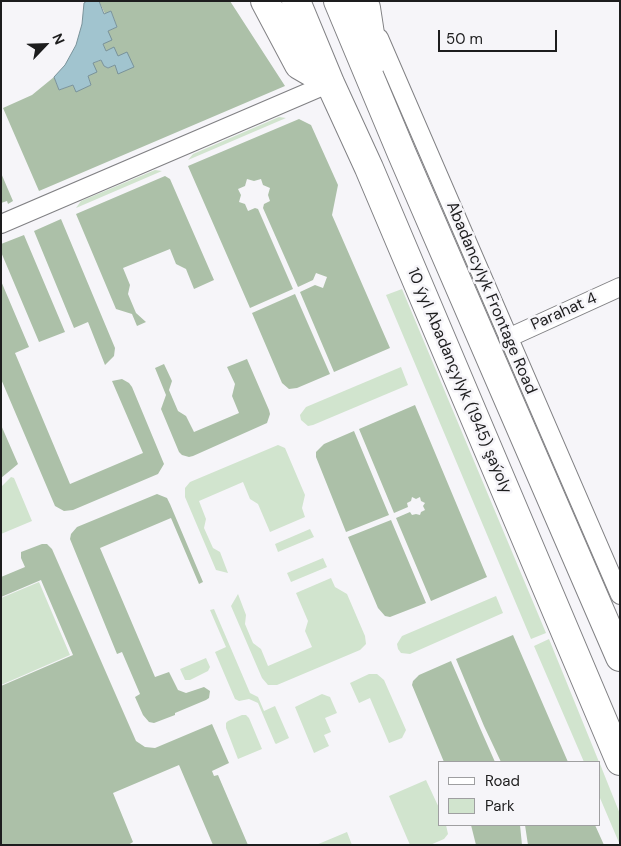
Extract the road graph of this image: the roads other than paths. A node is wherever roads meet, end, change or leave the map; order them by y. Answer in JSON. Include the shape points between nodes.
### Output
{"nodes":[{"id":1,"x":265,"y":1,"type":"edge"},
{"id":2,"x":296,"y":1,"type":"edge"},
{"id":3,"x":338,"y":1,"type":"edge"},
{"id":4,"x":367,"y":3,"type":"edge"},
{"id":5,"x":330,"y":83,"type":"junction"},
{"id":6,"x":380,"y":101,"type":"junction"},
{"id":7,"x":1,"y":224,"type":"edge"},
{"id":8,"x":620,"y":287,"type":"edge"},
{"id":9,"x":508,"y":338,"type":"junction"},
{"id":10,"x":620,"y":595,"type":"edge"},
{"id":11,"x":620,"y":657,"type":"edge"},
{"id":12,"x":620,"y":761,"type":"edge"}],
"edges":[{"from":1,"to":5,"type":"main road","via":[[299,65]]},
{"from":2,"to":5,"type":"main road","name":"10 ýyl Abadançylyk (1945) şaýoly"},
{"from":3,"to":6,"type":"main road"},
{"from":4,"to":6,"type":"main road"},
{"from":4,"to":9,"type":"street","name":"Abadancylyk Frontage Road"},
{"from":5,"to":7,"type":"street"},
{"from":5,"to":12,"type":"main road","name":"10 ýyl Abadançylyk (1945) şaýoly"},
{"from":6,"to":11,"type":"main road"},
{"from":8,"to":9,"type":"street","name":"Parahat 4"},
{"from":9,"to":10,"type":"street","name":"Abadancylyk Frontage Road"}]}
